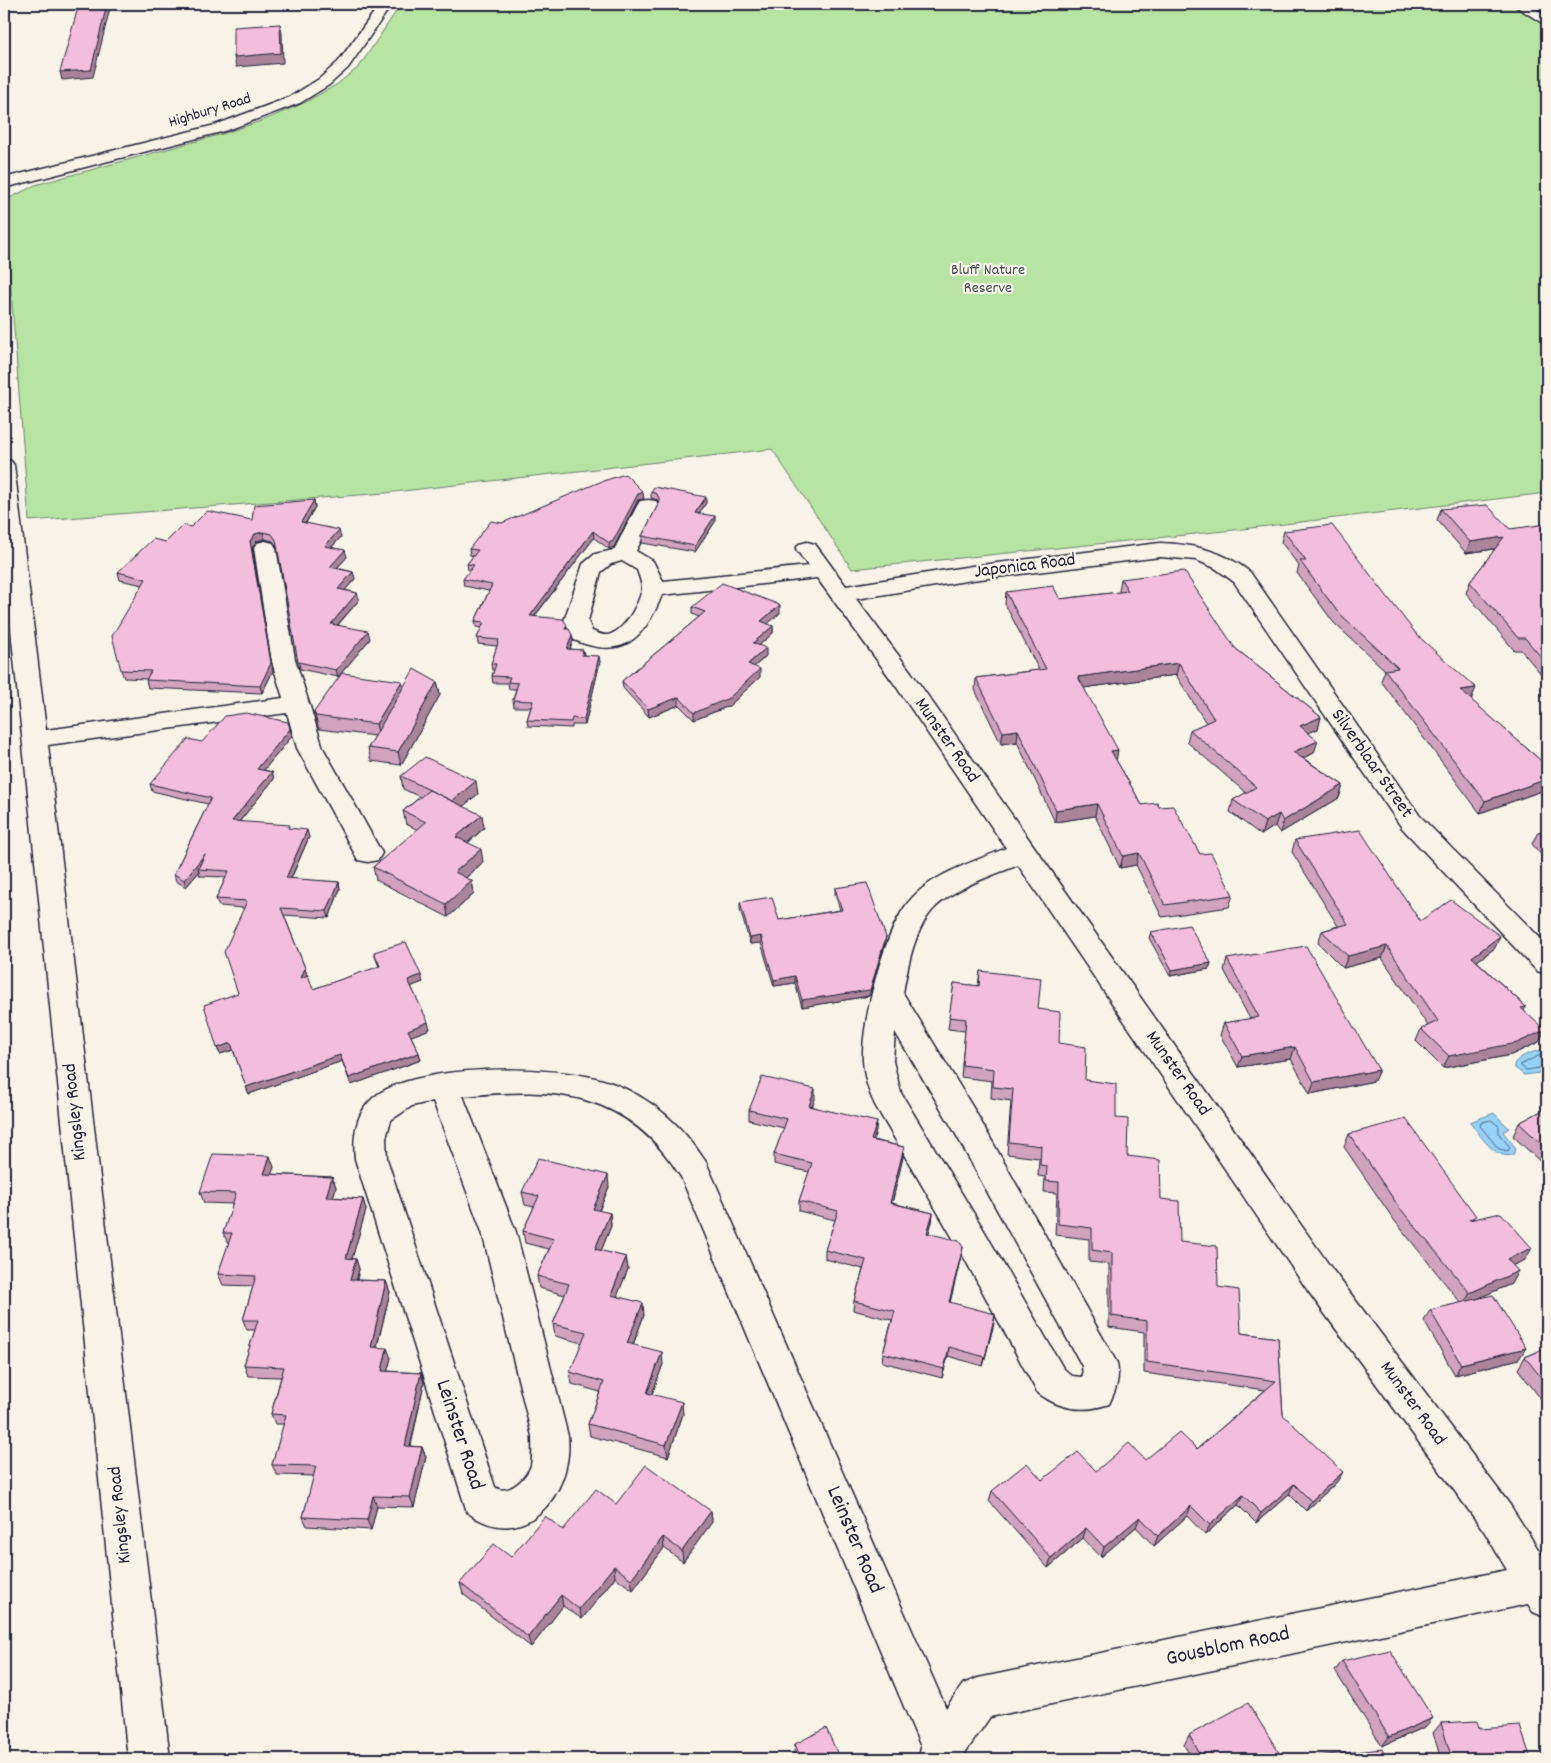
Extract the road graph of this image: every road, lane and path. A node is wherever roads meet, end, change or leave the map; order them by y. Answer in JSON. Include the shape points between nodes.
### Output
{"nodes":[{"id":1,"x":386,"y":4,"type":"edge"},
{"id":2,"x":1518,"y":4,"type":"edge"},
{"id":3,"x":1547,"y":22,"type":"edge"},
{"id":4,"x":4,"y":183,"type":"edge"},
{"id":5,"x":4,"y":465,"type":"edge"},
{"id":6,"x":648,"y":506,"type":"dead end"},
{"id":7,"x":265,"y":548,"type":"dead end"},
{"id":8,"x":623,"y":554,"type":"junction"},
{"id":9,"x":1208,"y":555,"type":"joint"},
{"id":10,"x":653,"y":589,"type":"junction"},
{"id":11,"x":842,"y":594,"type":"junction"},
{"id":12,"x":297,"y":704,"type":"junction"},
{"id":13,"x":36,"y":739,"type":"junction"},
{"id":14,"x":1023,"y":851,"type":"junction"},
{"id":15,"x":368,"y":853,"type":"dead end"},
{"id":16,"x":1547,"y":963,"type":"edge"},
{"id":17,"x":889,"y":995,"type":"junction"},
{"id":18,"x":443,"y":1086,"type":"junction"},
{"id":19,"x":1542,"y":1591,"type":"edge"},
{"id":20,"x":941,"y":1753,"type":"edge"},
{"id":21,"x":149,"y":1759,"type":"edge"}],
"edges":[{"from":1,"to":4,"type":"street","name":"Highbury Road","via":[[343,66],[295,100],[220,128]]},
{"from":2,"to":3,"type":"street"},
{"from":5,"to":13,"type":"street","name":"Kingsley Road"},
{"from":6,"to":8,"type":"street"},
{"from":7,"to":12,"type":"street","via":[[284,659]]},
{"from":8,"to":10,"type":"street","via":[[634,557],[652,573]]},
{"from":8,"to":10,"type":"street","via":[[603,559],[591,569],[576,621],[582,635],[605,642],[628,635],[643,616]]},
{"from":9,"to":11,"type":"street","name":"Japonica Road","via":[[1160,550],[972,573]]},
{"from":9,"to":16,"type":"street","name":"Silverblaar Street","via":[[1225,563],[1242,577],[1411,822]]},
{"from":10,"to":11,"type":"street","name":"Munster Road","via":[[815,560]]},
{"from":11,"to":14,"type":"street","name":"Munster Road"},
{"from":12,"to":13,"type":"street"},
{"from":12,"to":15,"type":"street","via":[[310,748]]},
{"from":13,"to":21,"type":"street","name":"Kingsley Road"},
{"from":14,"to":17,"type":"street","via":[[944,888],[922,905],[909,922]]},
{"from":14,"to":19,"type":"street","name":"Munster Road","via":[[1320,1280],[1497,1518]]},
{"from":17,"to":17,"type":"street","via":[[878,1054],[879,1074],[886,1096],[1050,1380],[1058,1388],[1071,1393],[1096,1392],[1102,1375],[1099,1363],[964,1120]]},
{"from":18,"to":18,"type":"street","name":"Leinster Road","via":[[499,1232],[550,1436],[552,1458],[540,1488],[512,1508],[500,1510],[487,1507],[480,1499],[371,1159],[369,1141],[373,1124],[384,1107],[404,1097]]},
{"from":18,"to":20,"type":"street","name":"Leinster Road","via":[[528,1082],[587,1088],[627,1103],[666,1131],[682,1149],[696,1171]]},
{"from":19,"to":20,"type":"street","name":"Gousblom Road","via":[[978,1699]]}]}
